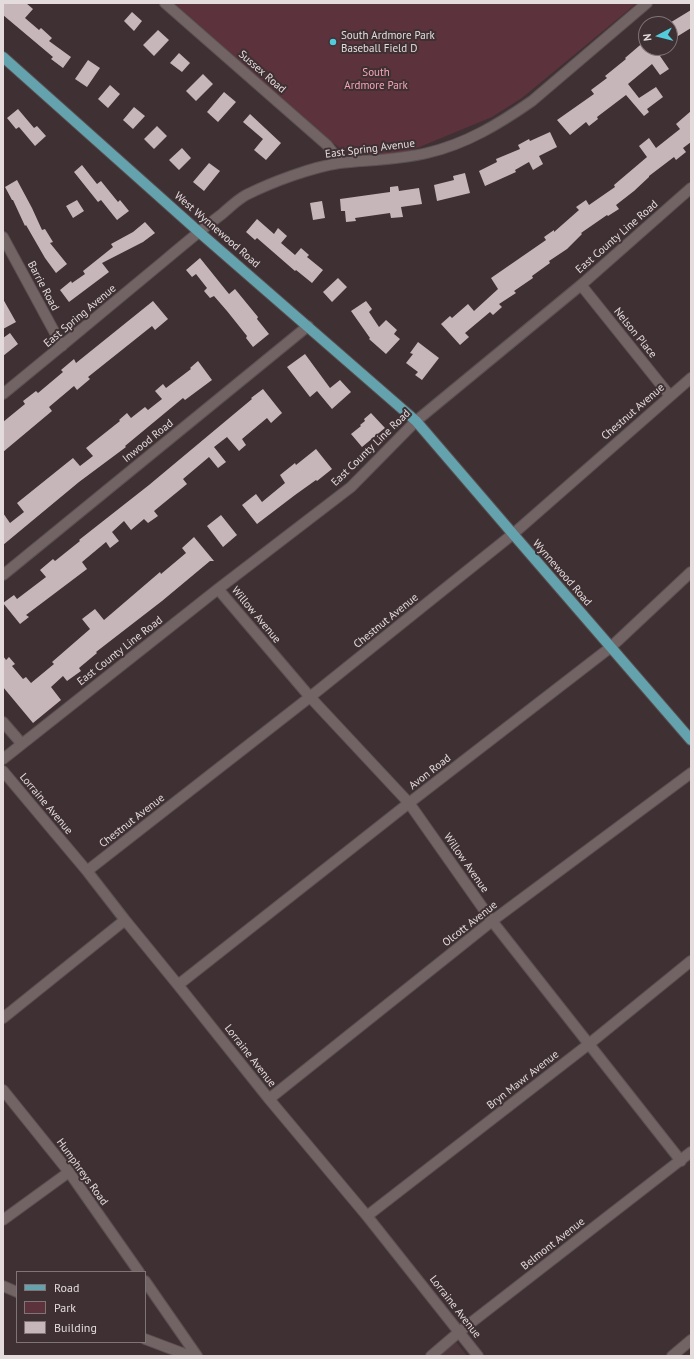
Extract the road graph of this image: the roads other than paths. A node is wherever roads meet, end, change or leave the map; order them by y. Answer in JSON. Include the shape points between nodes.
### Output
{"nodes":[{"id":1,"x":165,"y":3,"type":"edge"},
{"id":2,"x":647,"y":3,"type":"edge"},
{"id":3,"x":3,"y":57,"type":"edge"},
{"id":4,"x":339,"y":163,"type":"junction"},
{"id":5,"x":691,"y":188,"type":"edge"},
{"id":6,"x":199,"y":232,"type":"junction"},
{"id":7,"x":3,"y":237,"type":"edge"},
{"id":8,"x":581,"y":285,"type":"junction"},
{"id":9,"x":308,"y":326,"type":"junction"},
{"id":10,"x":62,"y":346,"type":"junction"},
{"id":11,"x":691,"y":378,"type":"edge"},
{"id":12,"x":3,"y":394,"type":"edge"},
{"id":13,"x":670,"y":396,"type":"junction"},
{"id":14,"x":416,"y":421,"type":"junction"},
{"id":15,"x":513,"y":534,"type":"junction"},
{"id":16,"x":691,"y":572,"type":"edge"},
{"id":17,"x":3,"y":575,"type":"edge"},
{"id":18,"x":218,"y":589,"type":"junction"},
{"id":19,"x":611,"y":647,"type":"junction"},
{"id":20,"x":310,"y":697,"type":"junction"},
{"id":21,"x":3,"y":722,"type":"edge"},
{"id":22,"x":691,"y":740,"type":"edge"},
{"id":23,"x":22,"y":744,"type":"junction"},
{"id":24,"x":3,"y":759,"type":"edge"},
{"id":25,"x":3,"y":772,"type":"edge"},
{"id":26,"x":691,"y":773,"type":"edge"},
{"id":27,"x":409,"y":803,"type":"junction"},
{"id":28,"x":87,"y":871,"type":"junction"},
{"id":29,"x":125,"y":920,"type":"junction"},
{"id":30,"x":492,"y":921,"type":"junction"},
{"id":31,"x":691,"y":962,"type":"edge"},
{"id":32,"x":178,"y":985,"type":"junction"},
{"id":33,"x":3,"y":1018,"type":"edge"},
{"id":34,"x":589,"y":1044,"type":"junction"},
{"id":35,"x":3,"y":1090,"type":"edge"},
{"id":36,"x":269,"y":1099,"type":"junction"},
{"id":37,"x":691,"y":1152,"type":"edge"},
{"id":38,"x":681,"y":1161,"type":"junction"},
{"id":39,"x":69,"y":1172,"type":"junction"},
{"id":40,"x":367,"y":1216,"type":"junction"},
{"id":41,"x":3,"y":1220,"type":"edge"},
{"id":42,"x":138,"y":1271,"type":"edge"},
{"id":43,"x":146,"y":1282,"type":"edge"},
{"id":44,"x":3,"y":1286,"type":"edge"},
{"id":45,"x":16,"y":1292,"type":"edge"},
{"id":46,"x":459,"y":1332,"type":"junction"},
{"id":47,"x":146,"y":1339,"type":"edge"},
{"id":48,"x":691,"y":1340,"type":"edge"},
{"id":49,"x":190,"y":1356,"type":"edge"},
{"id":50,"x":197,"y":1356,"type":"edge"},
{"id":51,"x":431,"y":1356,"type":"edge"},
{"id":52,"x":478,"y":1356,"type":"edge"},
{"id":53,"x":672,"y":1356,"type":"edge"}],
"edges":[{"from":1,"to":4,"type":"street","name":"Sussex Road","via":[[327,145]]},
{"from":2,"to":4,"type":"street","name":"East Spring Avenue","via":[[532,101],[480,134],[446,148],[416,156]]},
{"from":3,"to":6,"type":"main road","name":"West Wynnewood Road"},
{"from":4,"to":6,"type":"street","name":"East Spring Avenue","via":[[298,174],[245,196]]},
{"from":5,"to":8,"type":"street","name":"East County Line Road"},
{"from":6,"to":9,"type":"main road","name":"West Wynnewood Road"},
{"from":6,"to":10,"type":"street","name":"East Spring Avenue"},
{"from":7,"to":10,"type":"street","name":"Barrie Road"},
{"from":8,"to":13,"type":"street","name":"Nelson Place"},
{"from":8,"to":14,"type":"street","name":"East County Line Road"},
{"from":9,"to":14,"type":"main road","name":"West Wynnewood Road"},
{"from":9,"to":17,"type":"street","name":"Inwood Road"},
{"from":10,"to":12,"type":"street","name":"East Spring Avenue"},
{"from":11,"to":13,"type":"street","name":"Chestnut Avenue"},
{"from":13,"to":15,"type":"street","name":"Chestnut Avenue"},
{"from":14,"to":15,"type":"main road","name":"Wynnewood Road"},
{"from":14,"to":18,"type":"street","name":"East County Line Road","via":[[351,487]]},
{"from":15,"to":19,"type":"main road","name":"Wynnewood Road"},
{"from":15,"to":20,"type":"street","name":"Chestnut Avenue"},
{"from":16,"to":19,"type":"street","name":"Avon Road"},
{"from":18,"to":20,"type":"street","name":"Willow Avenue"},
{"from":18,"to":23,"type":"street","name":"East County Line Road"},
{"from":19,"to":22,"type":"main road","name":"Wynnewood Road"},
{"from":19,"to":27,"type":"street","name":"Avon Road"},
{"from":20,"to":27,"type":"street","name":"Willow Avenue"},
{"from":20,"to":28,"type":"street","name":"Chestnut Avenue"},
{"from":21,"to":23,"type":"street"},
{"from":23,"to":24,"type":"street","name":"East County Line Road"},
{"from":25,"to":28,"type":"street","name":"Lorraine Avenue"},
{"from":26,"to":30,"type":"street","name":"Olcott Avenue"},
{"from":27,"to":30,"type":"street","name":"Willow Avenue"},
{"from":27,"to":32,"type":"street","name":"Avon Road"},
{"from":28,"to":29,"type":"street","name":"Lorraine Avenue"},
{"from":29,"to":32,"type":"street","name":"Lorraine Avenue"},
{"from":29,"to":33,"type":"street"},
{"from":30,"to":34,"type":"street","name":"Willow Avenue"},
{"from":30,"to":36,"type":"street","name":"Olcott Avenue"},
{"from":31,"to":34,"type":"street","name":"Bryn Mawr Avenue"},
{"from":32,"to":36,"type":"street","name":"Lorraine Avenue"},
{"from":34,"to":38,"type":"street","name":"Willow Avenue"},
{"from":34,"to":40,"type":"street","name":"Bryn Mawr Avenue"},
{"from":35,"to":39,"type":"street","name":"Humphreys Road"},
{"from":36,"to":40,"type":"street","name":"Lorraine Avenue"},
{"from":37,"to":38,"type":"street","name":"Belmont Avenue"},
{"from":38,"to":46,"type":"street","name":"Belmont Avenue"},
{"from":39,"to":41,"type":"street"},
{"from":39,"to":42,"type":"street","name":"Humphreys Road"},
{"from":40,"to":46,"type":"street","name":"Lorraine Avenue"},
{"from":43,"to":50,"type":"street"},
{"from":44,"to":45,"type":"street"},
{"from":46,"to":51,"type":"street","name":"Belmont Avenue"},
{"from":46,"to":52,"type":"street","name":"Lorraine Avenue"},
{"from":47,"to":49,"type":"street"},
{"from":48,"to":53,"type":"street"}]}
